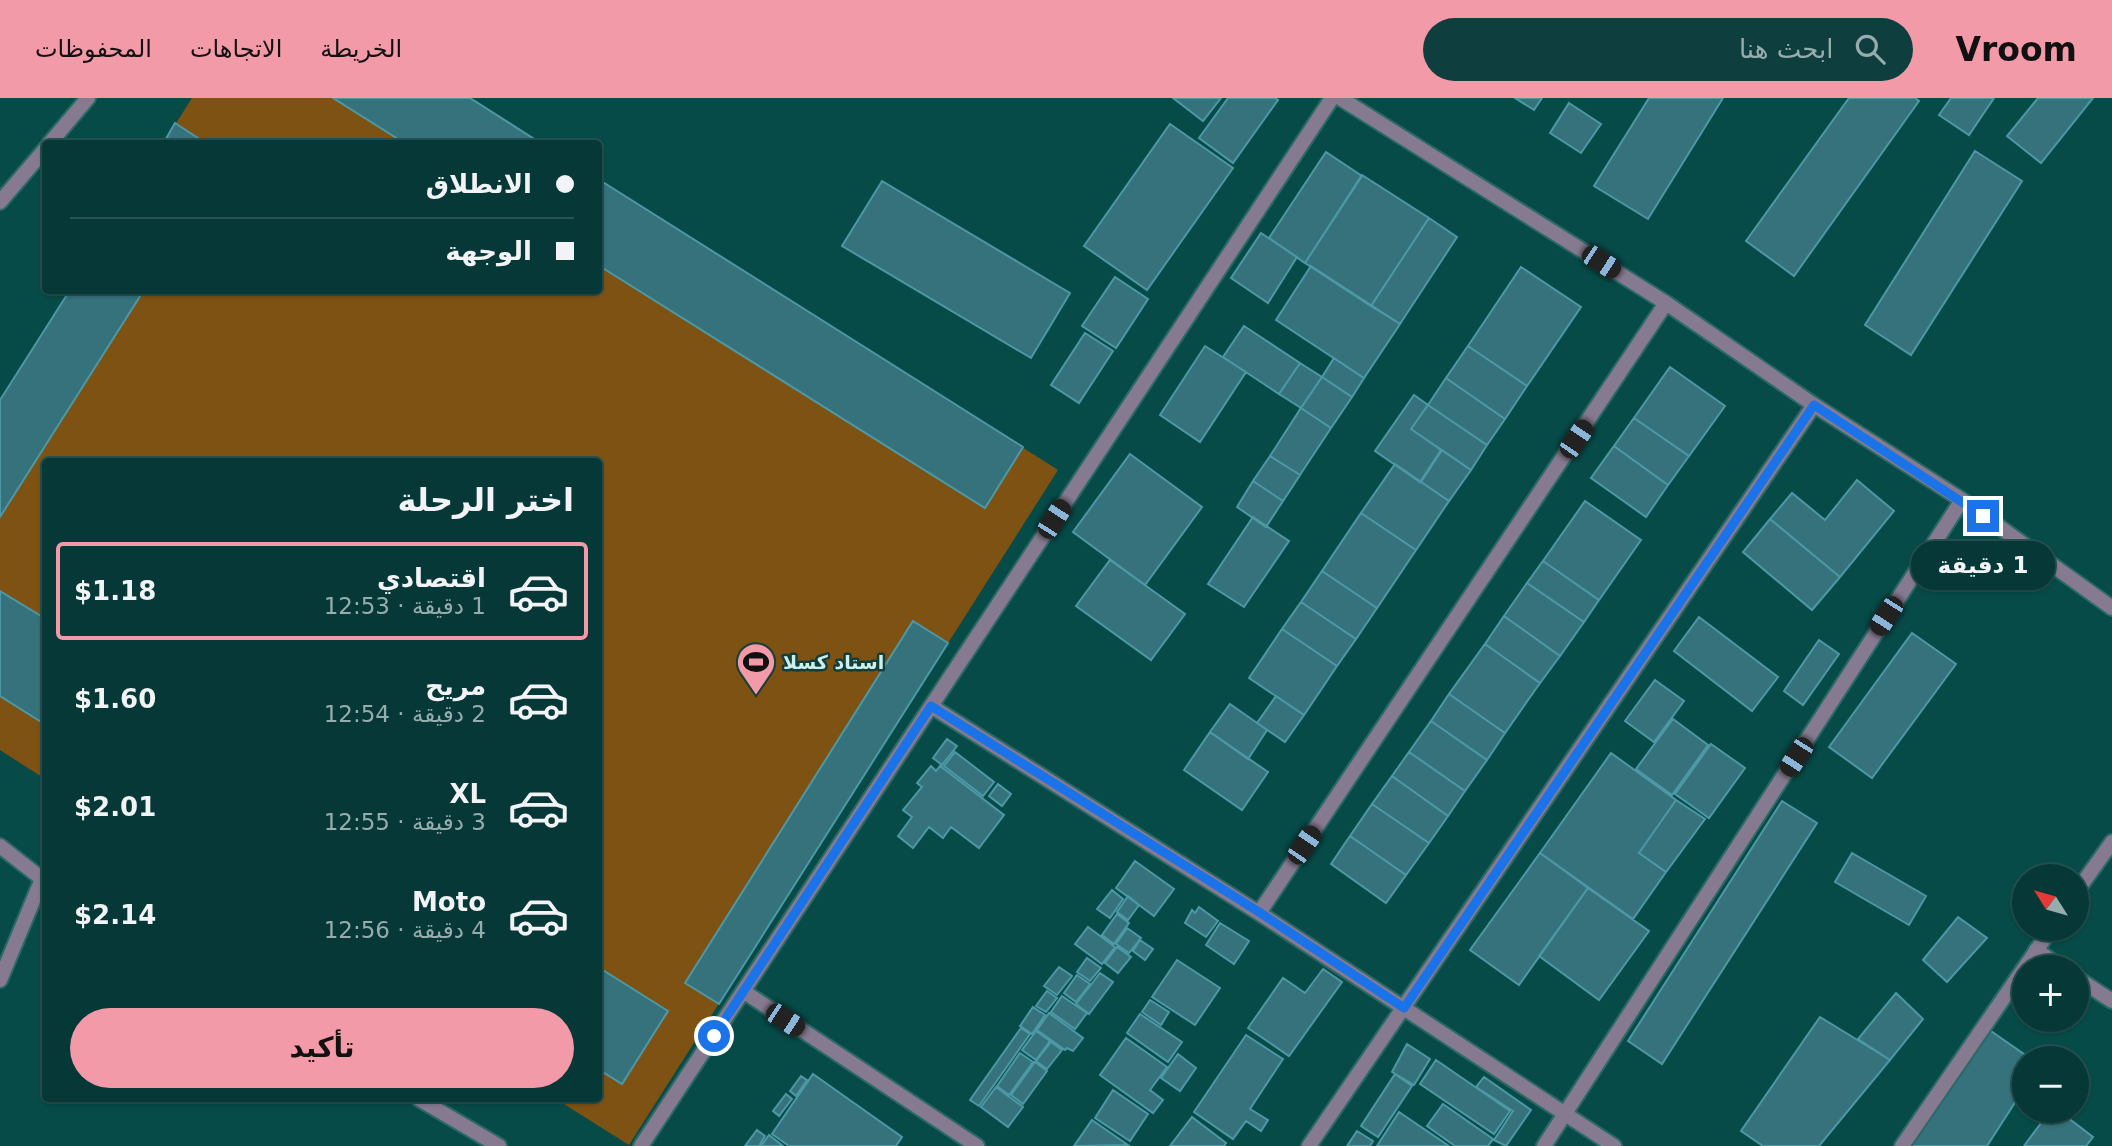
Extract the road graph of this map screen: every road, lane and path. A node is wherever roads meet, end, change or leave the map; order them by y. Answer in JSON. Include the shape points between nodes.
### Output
{"nodes":[{"id":1,"x":88,"y":98,"type":"edge"},
{"id":2,"x":1332,"y":98,"type":"edge"},
{"id":3,"x":1340,"y":98,"type":"edge"},
{"id":4,"x":52,"y":140,"type":"edge"},
{"id":5,"x":42,"y":153,"type":"edge"},
{"id":6,"x":0,"y":202,"type":"edge"},
{"id":7,"x":1666,"y":303,"type":"junction"},
{"id":8,"x":1814,"y":405,"type":"junction"},
{"id":9,"x":1962,"y":500,"type":"junction"},
{"id":10,"x":2112,"y":608,"type":"edge"},
{"id":11,"x":931,"y":706,"type":"junction"},
{"id":12,"x":2112,"y":842,"type":"edge"},
{"id":13,"x":0,"y":846,"type":"edge"},
{"id":14,"x":2090,"y":873,"type":"edge"},
{"id":15,"x":42,"y":879,"type":"edge"},
{"id":16,"x":42,"y":885,"type":"edge"},
{"id":17,"x":1259,"y":912,"type":"junction"},
{"id":18,"x":2042,"y":942,"type":"edge"},
{"id":19,"x":2036,"y":950,"type":"junction"},
{"id":20,"x":2043,"y":955,"type":"edge"},
{"id":21,"x":0,"y":979,"type":"edge"},
{"id":22,"x":2089,"y":986,"type":"edge"},
{"id":23,"x":743,"y":991,"type":"junction"},
{"id":24,"x":2112,"y":1001,"type":"edge"},
{"id":25,"x":1404,"y":1008,"type":"junction"},
{"id":26,"x":424,"y":1102,"type":"edge"},
{"id":27,"x":1564,"y":1114,"type":"junction"},
{"id":28,"x":499,"y":1146,"type":"edge"},
{"id":29,"x":641,"y":1146,"type":"edge"},
{"id":30,"x":977,"y":1146,"type":"edge"},
{"id":31,"x":1309,"y":1146,"type":"edge"},
{"id":32,"x":1544,"y":1146,"type":"edge"},
{"id":33,"x":1614,"y":1146,"type":"edge"},
{"id":34,"x":1902,"y":1146,"type":"edge"}],
"edges":[{"from":1,"to":4,"type":"street"},
{"from":2,"to":11,"type":"street"},
{"from":3,"to":7,"type":"street"},
{"from":5,"to":6,"type":"street"},
{"from":7,"to":8,"type":"street"},
{"from":7,"to":17,"type":"street"},
{"from":8,"to":9,"type":"street"},
{"from":8,"to":25,"type":"street"},
{"from":9,"to":10,"type":"street"},
{"from":9,"to":27,"type":"street"},
{"from":11,"to":17,"type":"street"},
{"from":11,"to":23,"type":"street"},
{"from":12,"to":14,"type":"street"},
{"from":13,"to":15,"type":"street"},
{"from":16,"to":21,"type":"street"},
{"from":17,"to":25,"type":"street"},
{"from":18,"to":19,"type":"street"},
{"from":19,"to":20,"type":"street"},
{"from":19,"to":34,"type":"street"},
{"from":22,"to":24,"type":"street"},
{"from":23,"to":29,"type":"street"},
{"from":23,"to":30,"type":"street"},
{"from":25,"to":27,"type":"street"},
{"from":25,"to":31,"type":"street"},
{"from":26,"to":28,"type":"street"},
{"from":27,"to":32,"type":"street"},
{"from":27,"to":33,"type":"street"}]}
